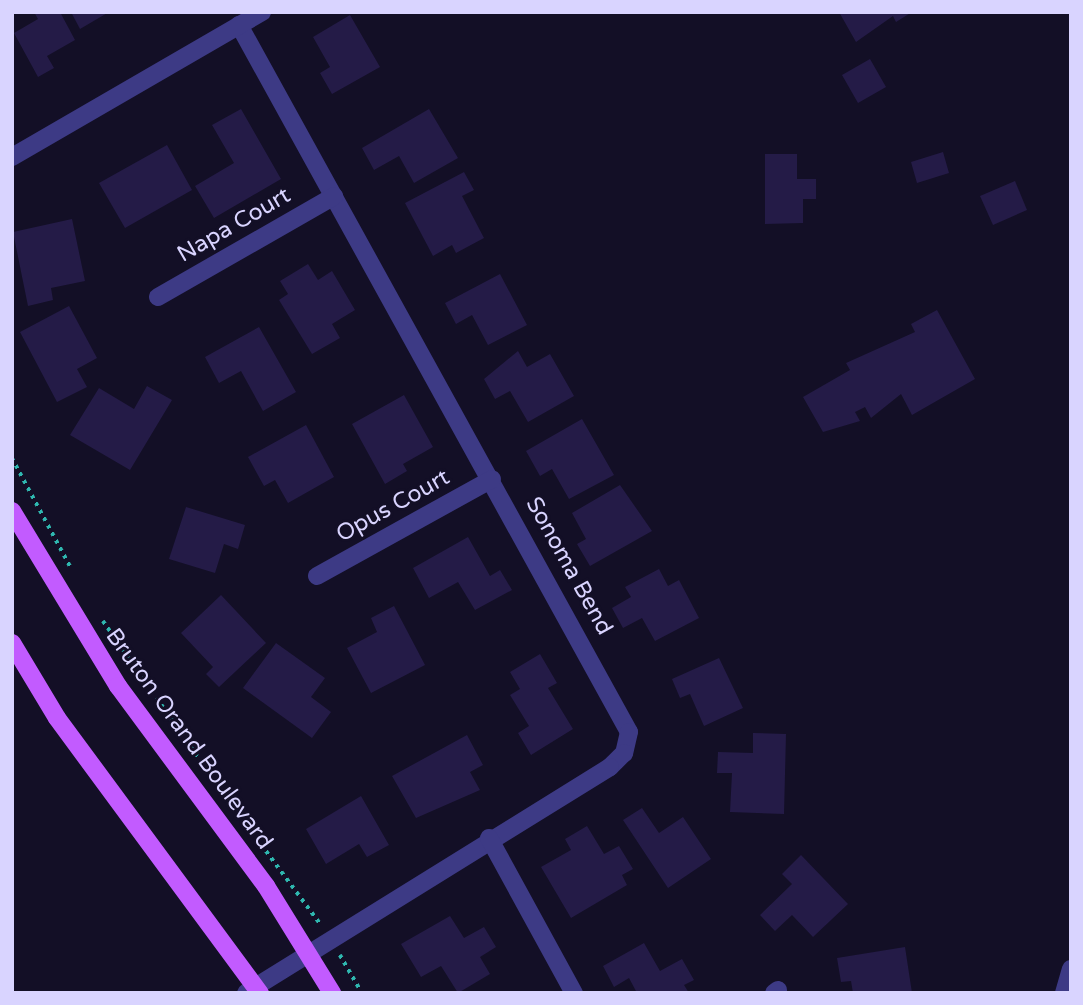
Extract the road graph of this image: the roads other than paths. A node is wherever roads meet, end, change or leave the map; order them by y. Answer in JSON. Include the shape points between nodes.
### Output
{"nodes":[{"id":1,"x":262,"y":12,"type":"edge"},
{"id":2,"x":239,"y":25,"type":"junction"},
{"id":3,"x":12,"y":157,"type":"edge"},
{"id":4,"x":334,"y":195,"type":"junction"},
{"id":5,"x":158,"y":297,"type":"dead end"},
{"id":6,"x":492,"y":479,"type":"junction"},
{"id":7,"x":12,"y":511,"type":"edge"},
{"id":8,"x":317,"y":576,"type":"dead end"},
{"id":9,"x":12,"y":643,"type":"edge"},
{"id":10,"x":489,"y":838,"type":"junction"},
{"id":11,"x":307,"y":950,"type":"junction"},
{"id":12,"x":1071,"y":969,"type":"edge"},
{"id":13,"x":253,"y":990,"type":"edge"},
{"id":14,"x":332,"y":993,"type":"edge"},
{"id":15,"x":574,"y":993,"type":"edge"},
{"id":16,"x":1064,"y":993,"type":"edge"}],
"edges":[{"from":1,"to":2,"type":"street"},
{"from":2,"to":3,"type":"street"},
{"from":2,"to":4,"type":"street","name":"Sonoma Bend"},
{"from":4,"to":5,"type":"street","name":"Napa Court"},
{"from":4,"to":6,"type":"street","name":"Sonoma Bend"},
{"from":6,"to":8,"type":"street","name":"Opus Court"},
{"from":6,"to":10,"type":"street","name":"Sonoma Bend","via":[[629,732],[618,761]]},
{"from":7,"to":11,"type":"main road","name":"Bruton Orand Boulevard","via":[[118,686]]},
{"from":9,"to":13,"type":"main road","via":[[57,718]]},
{"from":10,"to":11,"type":"street","name":"Sonoma Bend"},
{"from":10,"to":15,"type":"street"},
{"from":11,"to":13,"type":"street","name":"Sonoma Bend"},
{"from":11,"to":14,"type":"main road","name":"Bruton Orand Boulevard"},
{"from":12,"to":16,"type":"street"}]}
